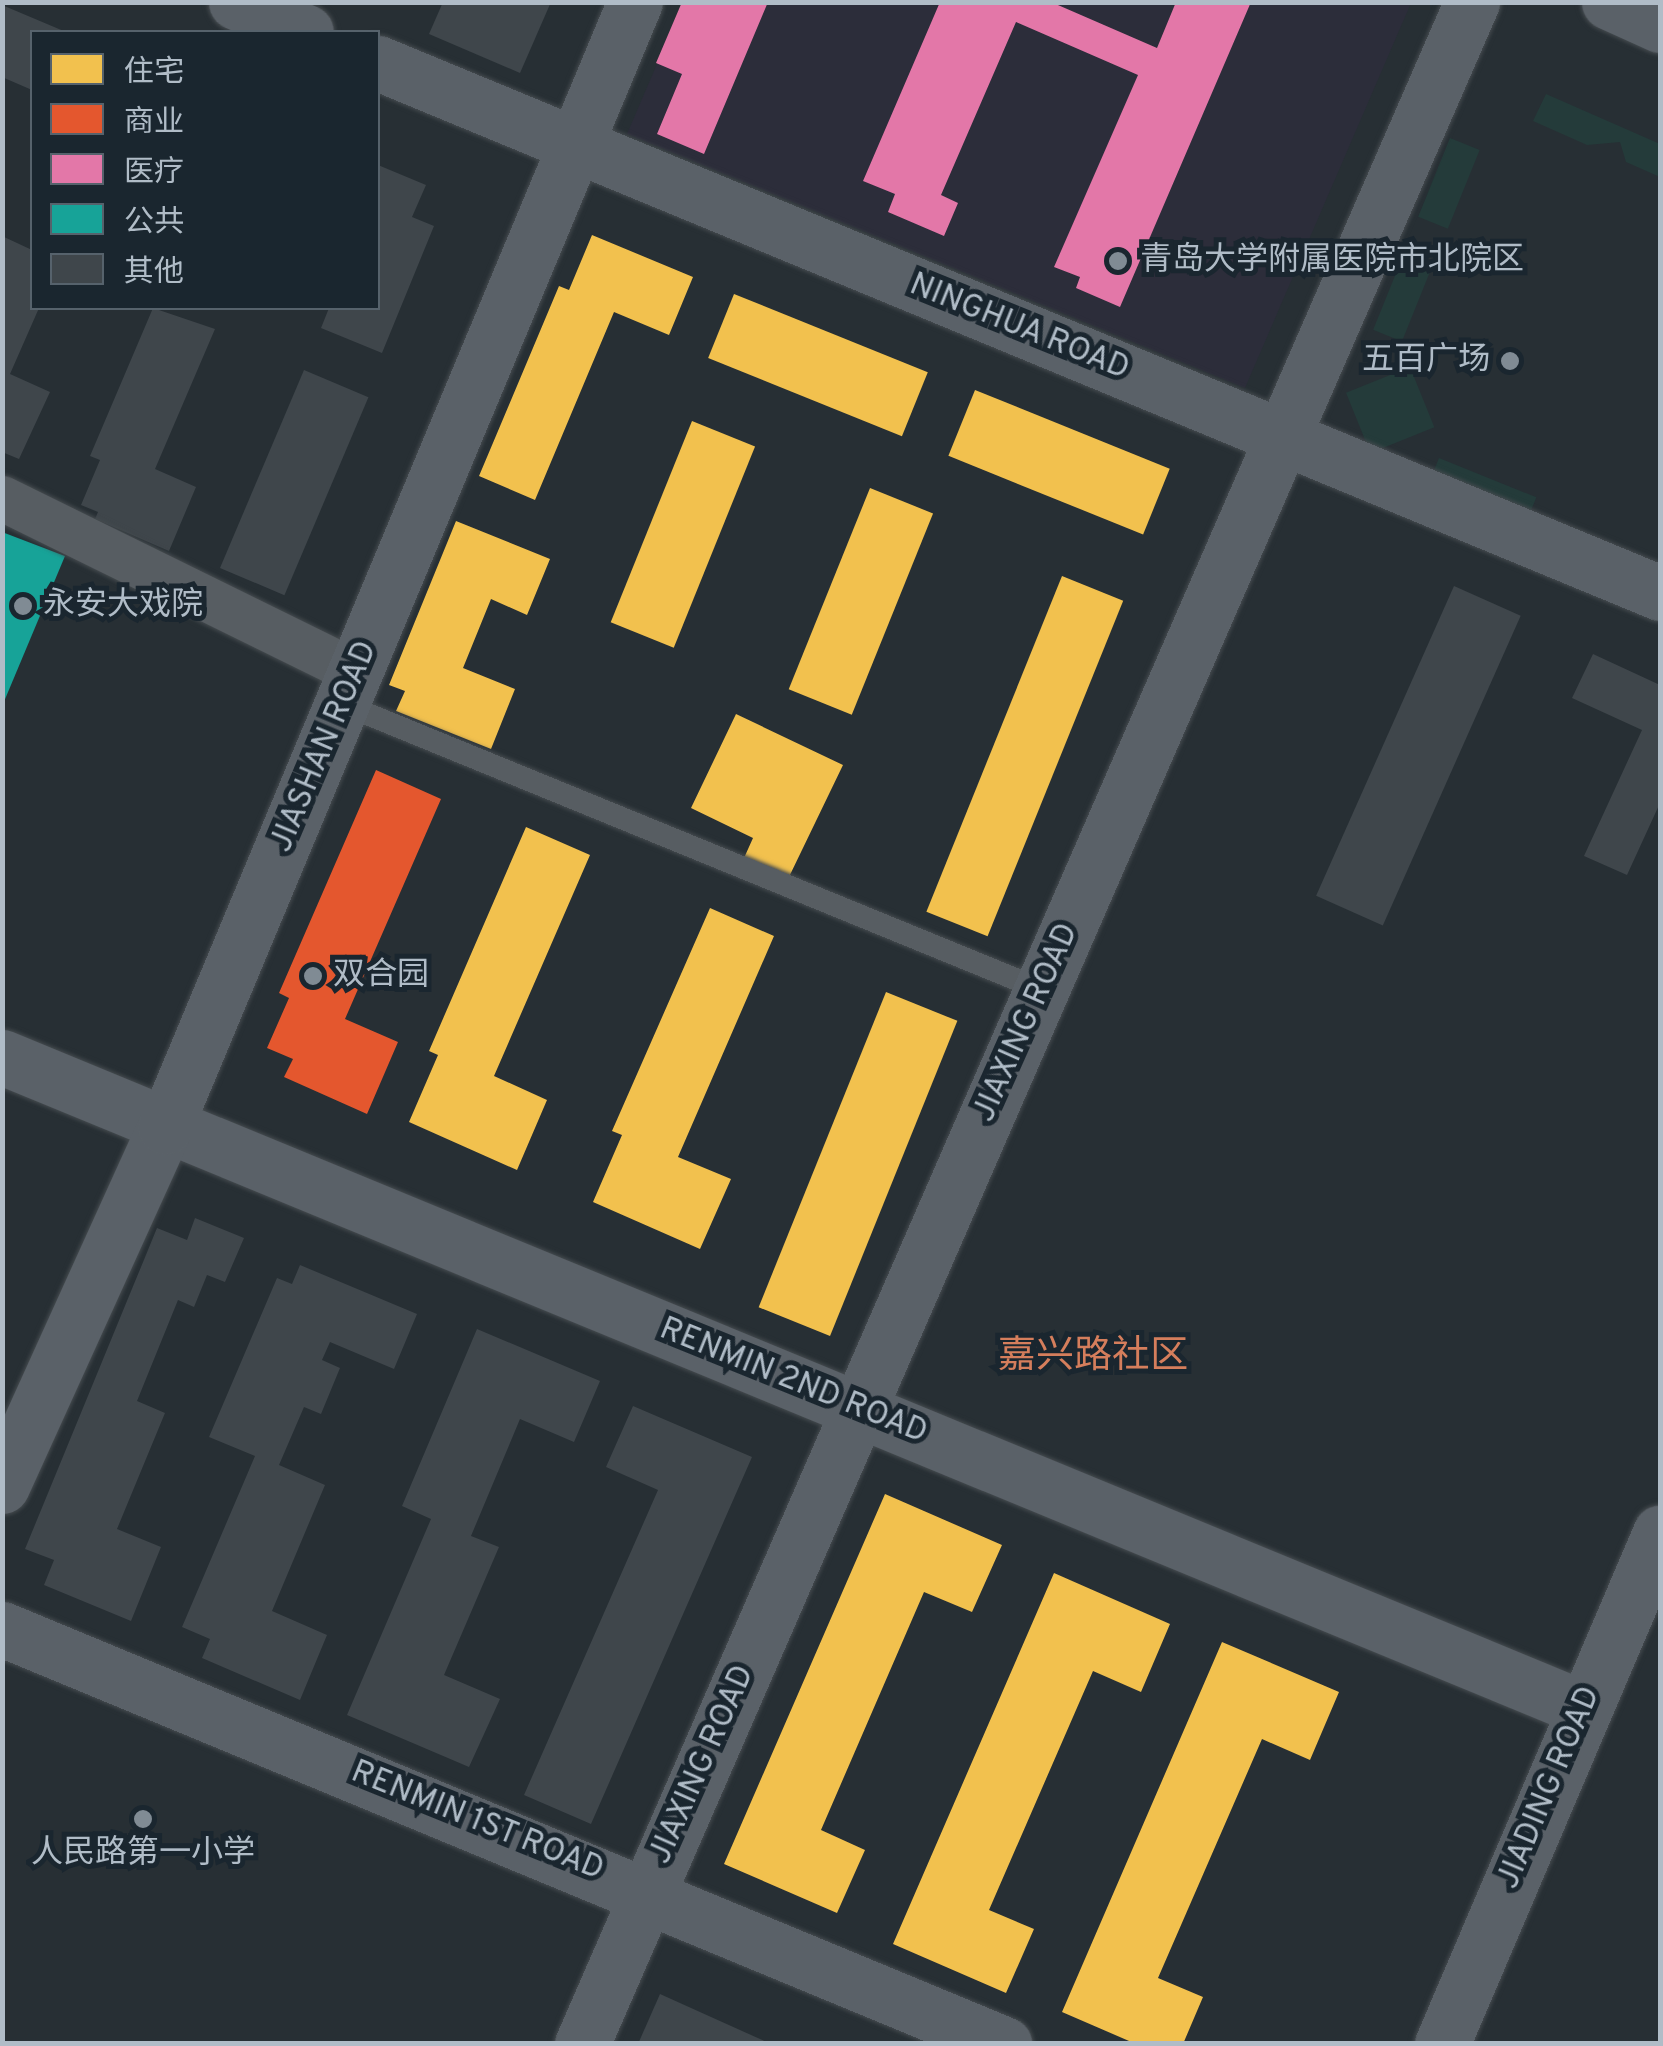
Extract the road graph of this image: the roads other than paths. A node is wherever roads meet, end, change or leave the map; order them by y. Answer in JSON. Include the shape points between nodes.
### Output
{"nodes":[{"id":1,"x":236,"y":2,"type":"edge"},
{"id":2,"x":636,"y":2,"type":"edge"},
{"id":3,"x":1472,"y":2,"type":"edge"},
{"id":4,"x":1608,"y":2,"type":"edge"},
{"id":5,"x":1660,"y":25,"type":"edge"},
{"id":6,"x":301,"y":30,"type":"edge"},
{"id":7,"x":380,"y":64,"type":"edge"},
{"id":8,"x":576,"y":148,"type":"junction"},
{"id":9,"x":1284,"y":435,"type":"junction"},
{"id":10,"x":2,"y":498,"type":"edge"},
{"id":11,"x":1660,"y":594,"type":"edge"},
{"id":12,"x":350,"y":688,"type":"junction"},
{"id":13,"x":1042,"y":990,"type":"junction"},
{"id":14,"x":2,"y":1057,"type":"edge"},
{"id":15,"x":165,"y":1127,"type":"junction"},
{"id":16,"x":859,"y":1408,"type":"junction"},
{"id":17,"x":2,"y":1486,"type":"edge"},
{"id":18,"x":1660,"y":1533,"type":"edge"},
{"id":19,"x":2,"y":1629,"type":"edge"},
{"id":20,"x":1582,"y":1708,"type":"junction"},
{"id":21,"x":648,"y":1892,"type":"junction"},
{"id":22,"x":582,"y":2044,"type":"edge"},
{"id":23,"x":1004,"y":2044,"type":"edge"},
{"id":24,"x":1442,"y":2044,"type":"edge"}],
"edges":[{"from":1,"to":6,"type":"street"},
{"from":2,"to":8,"type":"street","name":"JIASHAN ROAD"},
{"from":3,"to":9,"type":"street","name":"JIAXING ROAD"},
{"from":4,"to":5,"type":"street"},
{"from":7,"to":8,"type":"street","name":"NINGHUA ROAD"},
{"from":8,"to":9,"type":"street","name":"NINGHUA ROAD"},
{"from":8,"to":12,"type":"street","name":"JIASHAN ROAD"},
{"from":9,"to":11,"type":"street","name":"NINGHUA ROAD"},
{"from":9,"to":13,"type":"street","name":"JIAXING ROAD"},
{"from":10,"to":12,"type":"street"},
{"from":12,"to":13,"type":"lane"},
{"from":12,"to":15,"type":"street","name":"JIASHAN ROAD"},
{"from":13,"to":16,"type":"street","name":"JIAXING ROAD"},
{"from":14,"to":15,"type":"street","name":"RENMIN 2ND ROAD"},
{"from":15,"to":16,"type":"street","name":"RENMIN 2ND ROAD"},
{"from":15,"to":17,"type":"street","name":"JIASHAN ROAD"},
{"from":16,"to":20,"type":"street","name":"RENMIN 2ND ROAD"},
{"from":16,"to":21,"type":"street","name":"JIAXING ROAD"},
{"from":18,"to":20,"type":"street","name":"JIADING ROAD"},
{"from":19,"to":21,"type":"street","name":"RENMIN 1ST ROAD"},
{"from":20,"to":24,"type":"street","name":"JIADING ROAD"},
{"from":21,"to":22,"type":"street","name":"JIAXING ROAD"},
{"from":21,"to":23,"type":"street","name":"RENMIN 1ST ROAD"}]}
